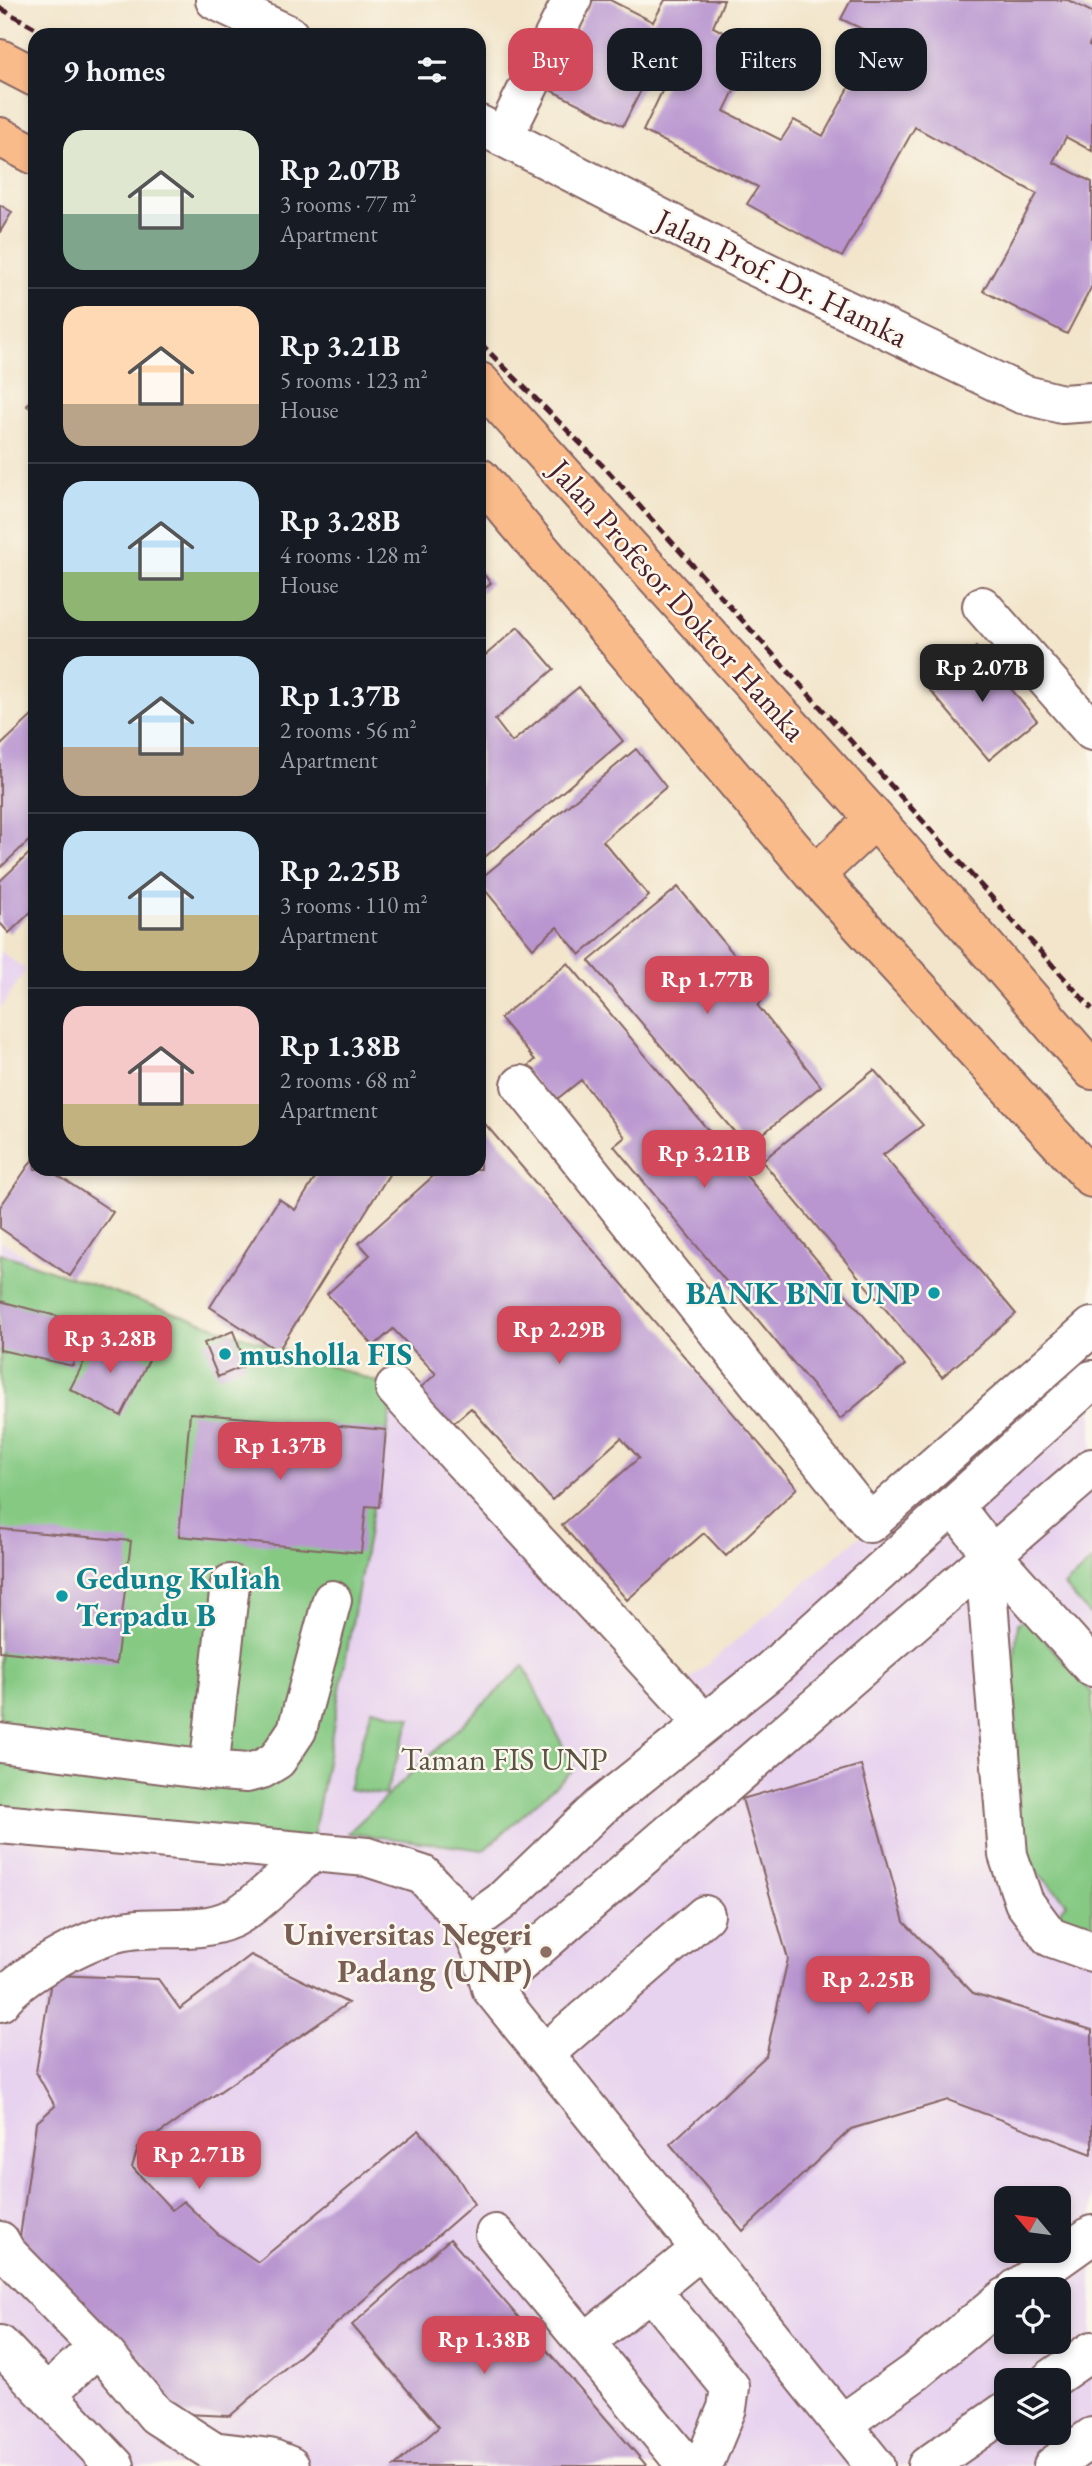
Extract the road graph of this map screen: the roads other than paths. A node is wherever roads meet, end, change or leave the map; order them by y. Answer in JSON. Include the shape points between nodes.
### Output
{"nodes":[{"id":1,"x":215,"y":0,"type":"edge"},
{"id":2,"x":572,"y":0,"type":"edge"},
{"id":3,"x":274,"y":28,"type":"edge"},
{"id":4,"x":0,"y":60,"type":"edge"},
{"id":5,"x":28,"y":74,"type":"edge"},
{"id":6,"x":492,"y":131,"type":"edge"},
{"id":7,"x":0,"y":137,"type":"edge"},
{"id":8,"x":28,"y":151,"type":"edge"},
{"id":9,"x":486,"y":389,"type":"edge"},
{"id":10,"x":1092,"y":402,"type":"edge"},
{"id":11,"x":486,"y":485,"type":"edge"},
{"id":12,"x":982,"y":606,"type":"dead end"},
{"id":13,"x":1092,"y":731,"type":"edge"},
{"id":14,"x":875,"y":819,"type":"junction"},
{"id":15,"x":815,"y":875,"type":"junction"},
{"id":16,"x":1092,"y":1070,"type":"edge"},
{"id":17,"x":521,"y":1085,"type":"dead end"},
{"id":18,"x":1092,"y":1178,"type":"edge"},
{"id":19,"x":1092,"y":1327,"type":"edge"},
{"id":20,"x":1092,"y":1380,"type":"edge"},
{"id":21,"x":396,"y":1388,"type":"dead end"},
{"id":22,"x":1092,"y":1468,"type":"edge"},
{"id":23,"x":953,"y":1505,"type":"junction"},
{"id":24,"x":988,"y":1559,"type":"junction"},
{"id":25,"x":230,"y":1584,"type":"dead end"},
{"id":26,"x":332,"y":1600,"type":"dead end"},
{"id":27,"x":1092,"y":1667,"type":"edge"},
{"id":28,"x":704,"y":1723,"type":"junction"},
{"id":29,"x":0,"y":1743,"type":"edge"},
{"id":30,"x":209,"y":1770,"type":"junction"},
{"id":31,"x":0,"y":1824,"type":"edge"},
{"id":32,"x":310,"y":1854,"type":"junction"},
{"id":33,"x":705,"y":1915,"type":"dead end"},
{"id":34,"x":469,"y":1925,"type":"junction"},
{"id":35,"x":1092,"y":1952,"type":"edge"},
{"id":36,"x":491,"y":1988,"type":"junction"},
{"id":37,"x":0,"y":2002,"type":"edge"},
{"id":38,"x":544,"y":2054,"type":"junction"},
{"id":39,"x":495,"y":2234,"type":"dead end"},
{"id":40,"x":1092,"y":2235,"type":"edge"},
{"id":41,"x":0,"y":2241,"type":"edge"},
{"id":42,"x":701,"y":2250,"type":"junction"},
{"id":43,"x":1033,"y":2277,"type":"edge"},
{"id":44,"x":651,"y":2290,"type":"junction"},
{"id":45,"x":994,"y":2307,"type":"edge"},
{"id":46,"x":586,"y":2342,"type":"junction"},
{"id":47,"x":0,"y":2345,"type":"edge"},
{"id":48,"x":98,"y":2346,"type":"junction"},
{"id":49,"x":1092,"y":2351,"type":"edge"},
{"id":50,"x":1067,"y":2368,"type":"edge"},
{"id":51,"x":47,"y":2393,"type":"junction"},
{"id":52,"x":994,"y":2419,"type":"edge"},
{"id":53,"x":842,"y":2424,"type":"junction"},
{"id":54,"x":1092,"y":2437,"type":"edge"},
{"id":55,"x":116,"y":2466,"type":"edge"},
{"id":56,"x":290,"y":2466,"type":"edge"},
{"id":57,"x":687,"y":2466,"type":"edge"},
{"id":58,"x":703,"y":2466,"type":"edge"},
{"id":59,"x":875,"y":2466,"type":"edge"},
{"id":60,"x":927,"y":2466,"type":"edge"},
{"id":61,"x":1053,"y":2466,"type":"edge"}],
"edges":[{"from":1,"to":3,"type":"street"},
{"from":2,"to":6,"type":"street"},
{"from":4,"to":5,"type":"highway"},
{"from":6,"to":10,"type":"street","name":"Jalan Prof. Dr. Hamka","via":[[748,263],[1022,394],[1062,404]]},
{"from":7,"to":8,"type":"highway"},
{"from":9,"to":14,"type":"highway","name":"Jalan Profesor Doktor Hamka"},
{"from":11,"to":15,"type":"highway"},
{"from":12,"to":13,"type":"street"},
{"from":14,"to":15,"type":"highway"},
{"from":14,"to":16,"type":"highway","name":"Jalan Profesor Doktor Hamka"},
{"from":15,"to":18,"type":"highway"},
{"from":17,"to":19,"type":"street","via":[[870,1523]]},
{"from":20,"to":23,"type":"street"},
{"from":21,"to":28,"type":"street"},
{"from":22,"to":24,"type":"street"},
{"from":23,"to":24,"type":"street"},
{"from":23,"to":28,"type":"street","via":[[770,1671]]},
{"from":24,"to":27,"type":"street"},
{"from":24,"to":35,"type":"street","via":[[1008,1855],[1024,1902],[1051,1937]]},
{"from":24,"to":36,"type":"street"},
{"from":25,"to":30,"type":"street"},
{"from":26,"to":30,"type":"street","via":[[297,1730],[288,1747],[277,1760],[255,1771]]},
{"from":28,"to":34,"type":"street","via":[[600,1807],[502,1901]]},
{"from":29,"to":30,"type":"street"},
{"from":31,"to":32,"type":"street","via":[[277,1847]]},
{"from":32,"to":34,"type":"street","via":[[367,1857],[423,1875]]},
{"from":32,"to":37,"type":"street","via":[[231,1919],[179,1929],[120,1932],[51,1960]]},
{"from":33,"to":38,"type":"street"},
{"from":34,"to":36,"type":"street"},
{"from":36,"to":38,"type":"street"},
{"from":38,"to":42,"type":"street"},
{"from":39,"to":46,"type":"street"},
{"from":40,"to":43,"type":"street"},
{"from":41,"to":48,"type":"street"},
{"from":42,"to":44,"type":"street"},
{"from":42,"to":53,"type":"street"},
{"from":44,"to":46,"type":"street"},
{"from":44,"to":58,"type":"street","via":[[730,2387],[727,2407]]},
{"from":45,"to":53,"type":"street"},
{"from":46,"to":57,"type":"street"},
{"from":47,"to":51,"type":"street"},
{"from":48,"to":51,"type":"street"},
{"from":48,"to":56,"type":"street","via":[[156,2415],[202,2446]]},
{"from":49,"to":50,"type":"street"},
{"from":51,"to":55,"type":"street"},
{"from":52,"to":60,"type":"street"},
{"from":53,"to":59,"type":"street"},
{"from":54,"to":61,"type":"street"}]}
